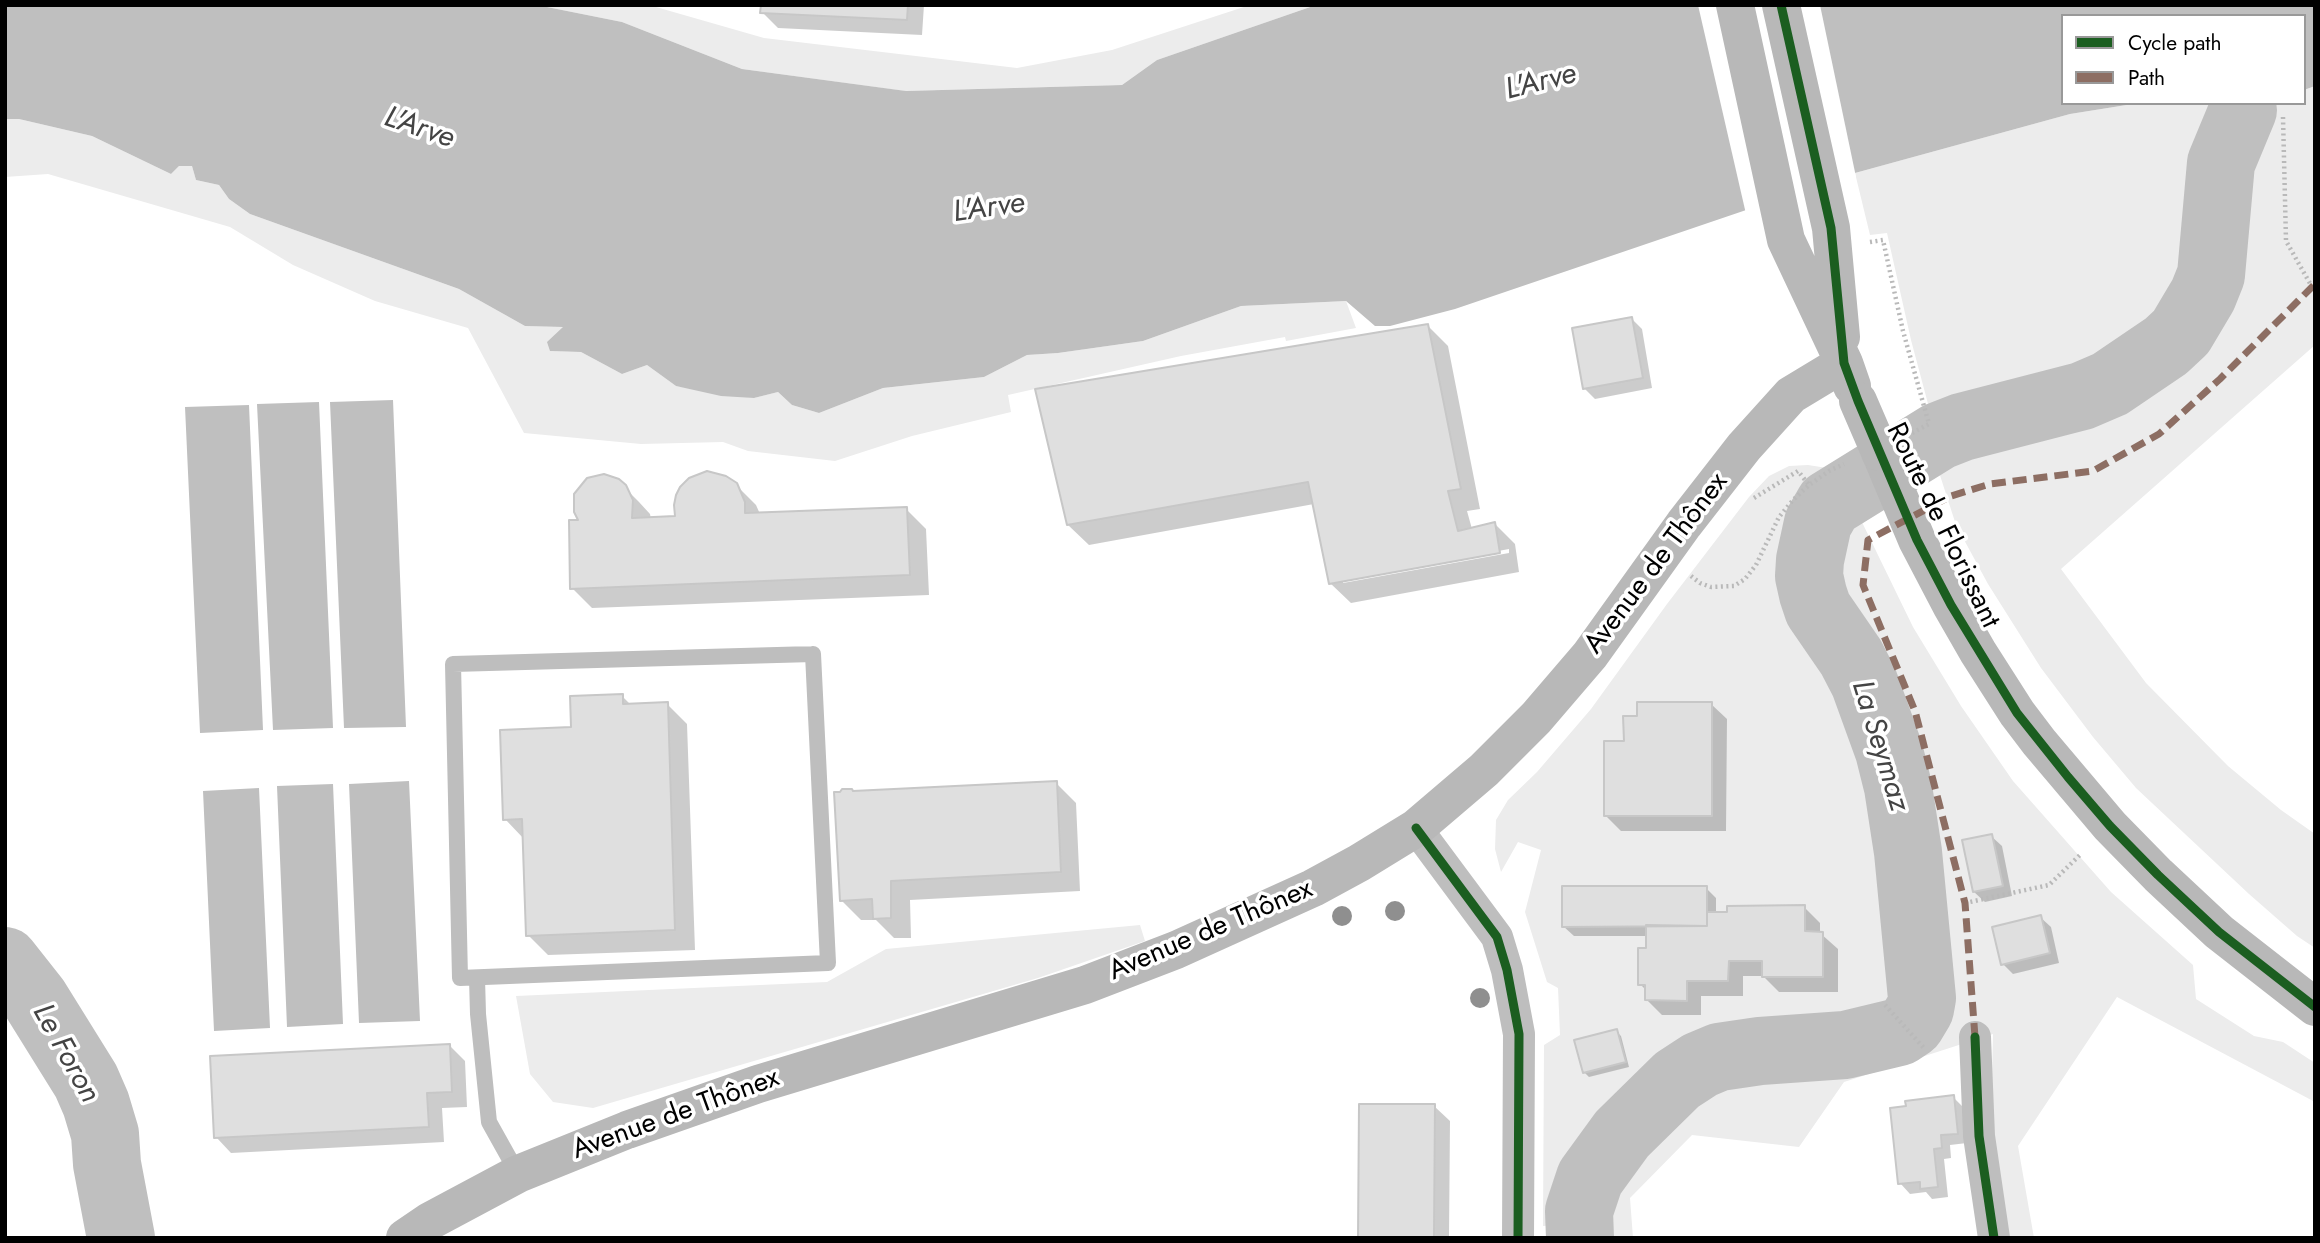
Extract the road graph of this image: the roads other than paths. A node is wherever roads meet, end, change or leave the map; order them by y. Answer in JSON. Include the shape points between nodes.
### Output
{"nodes":[{"id":1,"x":1735,"y":5,"type":"edge"},
{"id":2,"x":1783,"y":13,"type":"edge"},
{"id":3,"x":1844,"y":363,"type":"junction"},
{"id":4,"x":1416,"y":828,"type":"junction"},
{"id":5,"x":477,"y":978,"type":"junction"},
{"id":6,"x":2315,"y":1007,"type":"edge"},
{"id":7,"x":1975,"y":1037,"type":"dead end"},
{"id":8,"x":517,"y":1174,"type":"junction"},
{"id":9,"x":405,"y":1238,"type":"edge"},
{"id":10,"x":1518,"y":1238,"type":"edge"},
{"id":11,"x":1994,"y":1238,"type":"edge"}],
"edges":[{"from":1,"to":3,"type":"main road","name":"Route de Florissant","via":[[1786,240]]},
{"from":2,"to":3,"type":"main road","name":"Route de Florissant","via":[[1831,228]]},
{"from":3,"to":4,"type":"main road","name":"Avenue de Thônex","via":[[1791,395],[1777,410],[1536,718]]},
{"from":3,"to":6,"type":"main road","name":"Route de Florissant","bridge":true,"via":[[1917,540],[2017,713],[2110,827],[2158,875],[2220,932]]},
{"from":4,"to":8,"type":"main road","name":"Avenue de Thônex","via":[[1313,888],[1177,950],[1085,985],[758,1084],[626,1129]]},
{"from":4,"to":10,"type":"street","via":[[1497,937],[1507,970],[1519,1034]]},
{"from":5,"to":5,"type":"lane","via":[[828,963],[813,654],[453,664],[460,978]]},
{"from":5,"to":8,"type":"lane","via":[[489,1122]]},
{"from":7,"to":11,"type":"street","via":[[1979,1136]]},
{"from":8,"to":9,"type":"main road","name":"Avenue de Thônex"}]}
